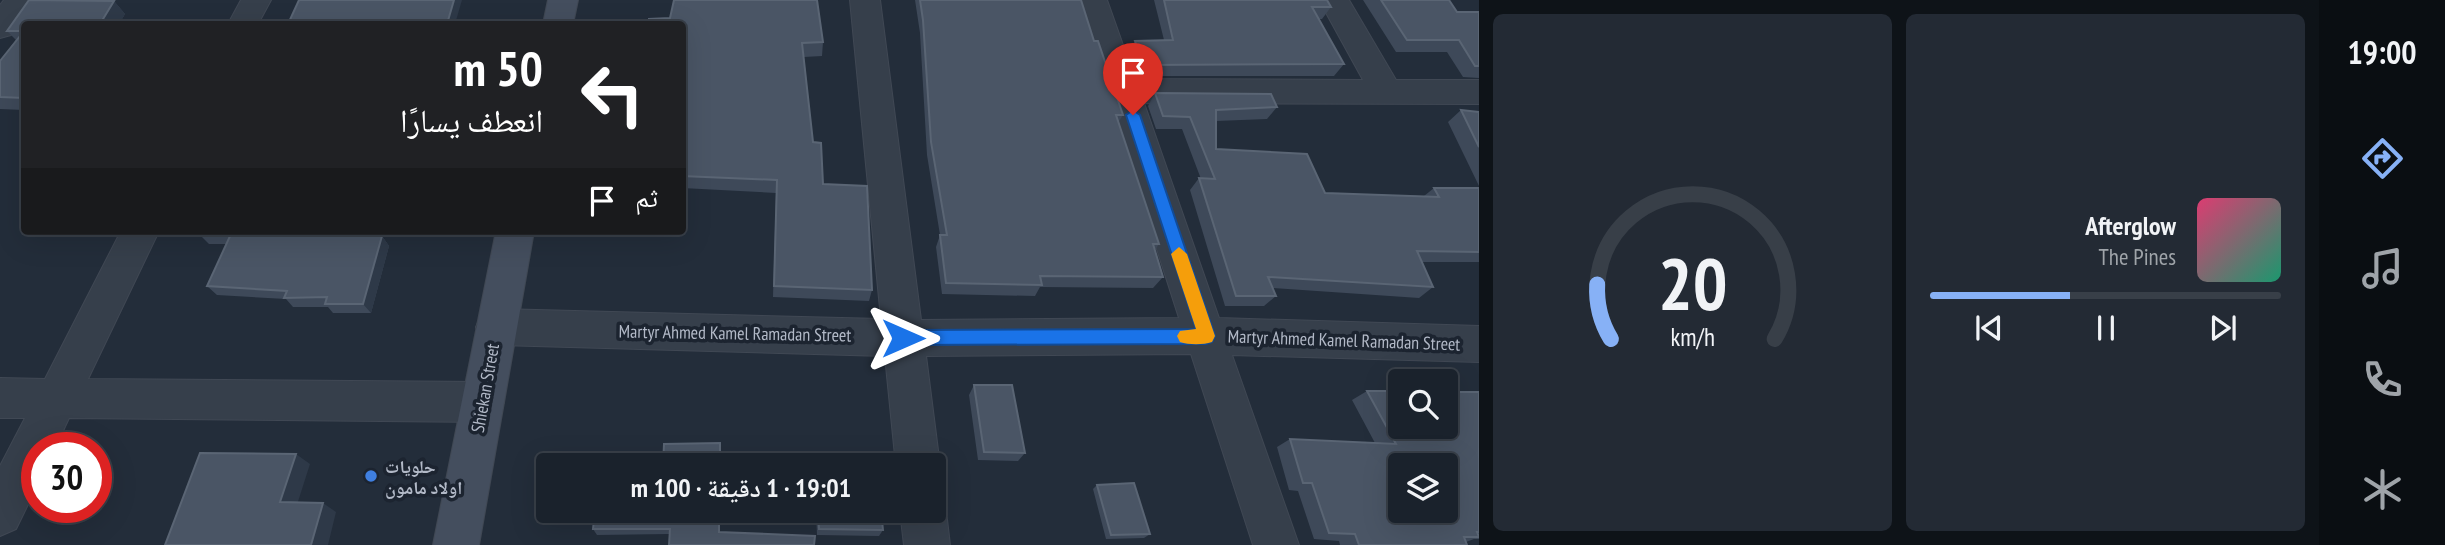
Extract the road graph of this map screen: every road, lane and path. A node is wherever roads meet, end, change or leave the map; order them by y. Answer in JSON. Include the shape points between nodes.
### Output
{"nodes":[{"id":1,"x":19,"y":0,"type":"edge"},
{"id":2,"x":256,"y":0,"type":"edge"},
{"id":3,"x":563,"y":0,"type":"edge"},
{"id":4,"x":865,"y":0,"type":"edge"},
{"id":5,"x":1092,"y":0,"type":"edge"},
{"id":6,"x":1334,"y":0,"type":"edge"},
{"id":7,"x":245,"y":21,"type":"edge"},
{"id":8,"x":559,"y":21,"type":"edge"},
{"id":9,"x":0,"y":26,"type":"edge"},
{"id":10,"x":1125,"y":91,"type":"junction"},
{"id":11,"x":1386,"y":92,"type":"junction"},
{"id":12,"x":1479,"y":92,"type":"edge"},
{"id":13,"x":139,"y":235,"type":"edge"},
{"id":14,"x":514,"y":235,"type":"edge"},
{"id":15,"x":496,"y":327,"type":"junction"},
{"id":16,"x":1206,"y":336,"type":"junction"},
{"id":17,"x":903,"y":338,"type":"junction"},
{"id":18,"x":1479,"y":344,"type":"edge"},
{"id":19,"x":59,"y":397,"type":"junction"},
{"id":20,"x":0,"y":398,"type":"edge"},
{"id":21,"x":483,"y":402,"type":"junction"},
{"id":22,"x":916,"y":453,"type":"edge"},
{"id":23,"x":0,"y":513,"type":"edge"},
{"id":24,"x":924,"y":523,"type":"edge"},
{"id":25,"x":456,"y":545,"type":"edge"},
{"id":26,"x":927,"y":545,"type":"edge"},
{"id":27,"x":1276,"y":545,"type":"edge"}],
"edges":[{"from":1,"to":9,"type":"street"},
{"from":2,"to":7,"type":"street"},
{"from":3,"to":8,"type":"street"},
{"from":4,"to":17,"type":"street"},
{"from":5,"to":10,"type":"street"},
{"from":6,"to":11,"type":"street"},
{"from":10,"to":11,"type":"street"},
{"from":10,"to":16,"type":"street"},
{"from":11,"to":12,"type":"street"},
{"from":13,"to":19,"type":"street"},
{"from":14,"to":15,"type":"street","name":"Shiekan Street"},
{"from":15,"to":17,"type":"street","name":"Martyr Ahmed Kamel Ramadan Street"},
{"from":15,"to":21,"type":"street","name":"Shiekan Street"},
{"from":16,"to":17,"type":"street","name":"Martyr Ahmed Kamel Ramadan Street"},
{"from":16,"to":18,"type":"street","name":"Martyr Ahmed Kamel Ramadan Street"},
{"from":16,"to":27,"type":"street"},
{"from":17,"to":22,"type":"street"},
{"from":19,"to":20,"type":"street"},
{"from":19,"to":21,"type":"street"},
{"from":19,"to":23,"type":"street"},
{"from":21,"to":25,"type":"street","name":"Shiekan Street"},
{"from":24,"to":26,"type":"street"}]}
